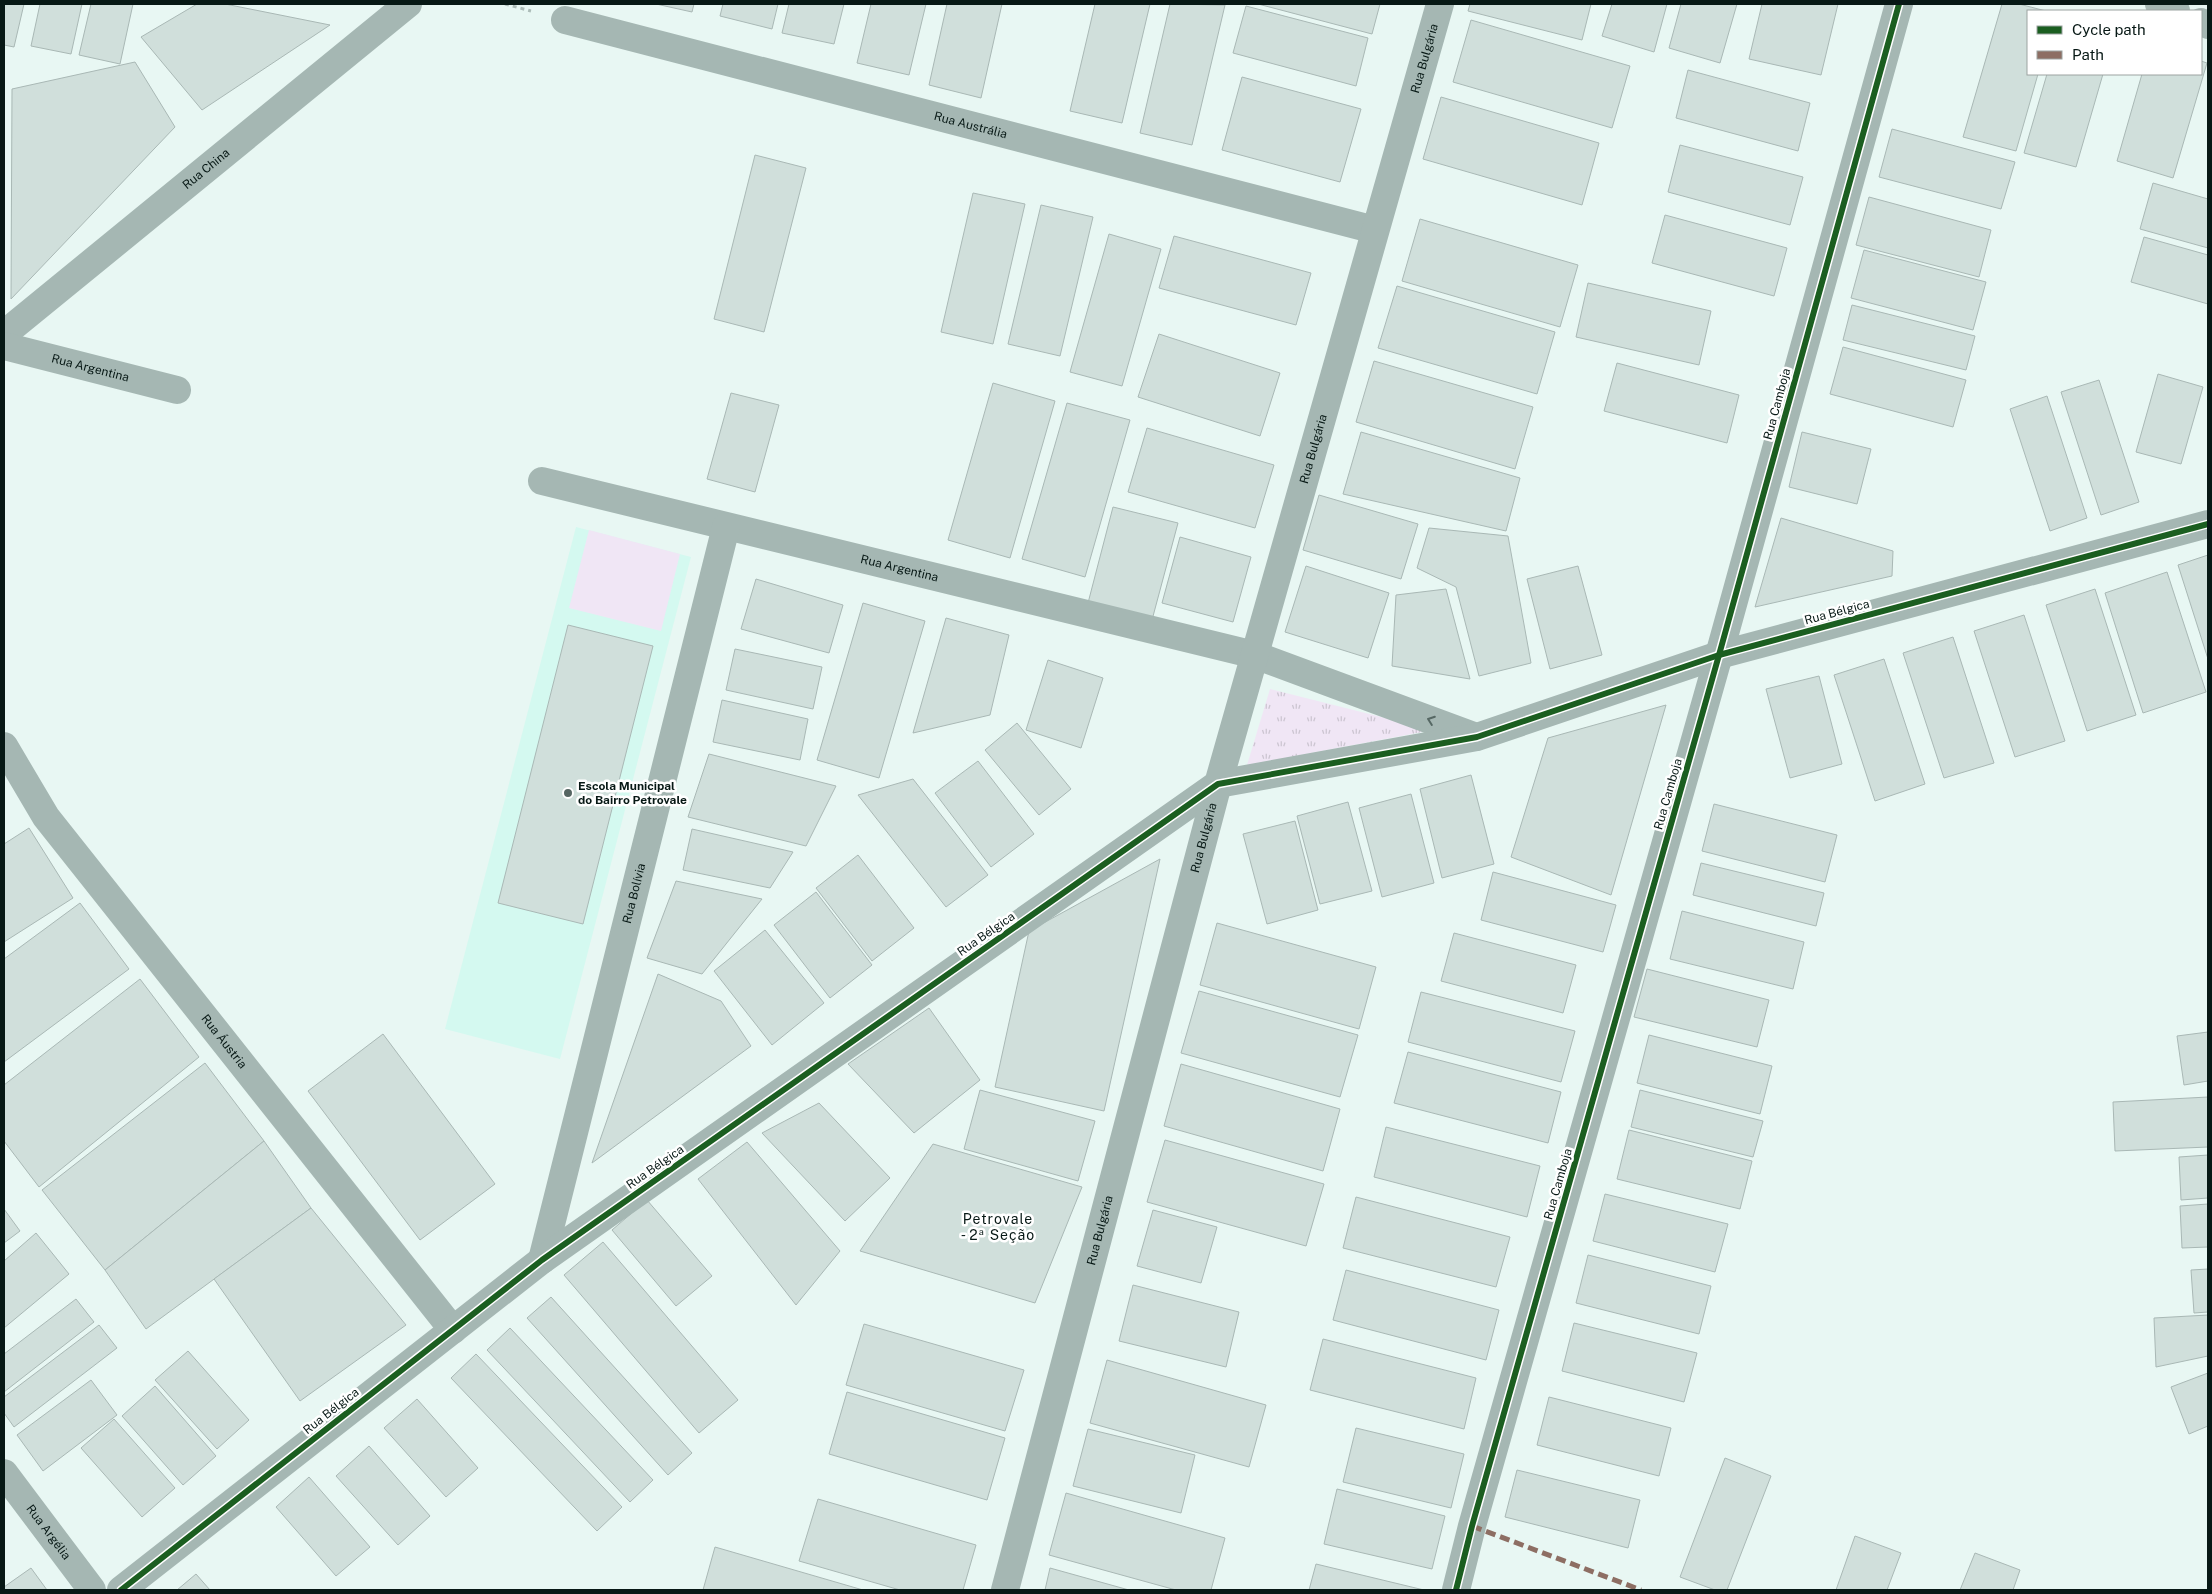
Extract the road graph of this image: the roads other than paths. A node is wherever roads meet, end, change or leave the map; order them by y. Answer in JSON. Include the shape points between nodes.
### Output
{"nodes":[{"id":1,"x":408,"y":4,"type":"edge"},
{"id":2,"x":1440,"y":4,"type":"edge"},
{"id":3,"x":1899,"y":4,"type":"edge"},
{"id":4,"x":2159,"y":4,"type":"edge"},
{"id":5,"x":2174,"y":10,"type":"edge"},
{"id":6,"x":565,"y":20,"type":"dead end"},
{"id":7,"x":1376,"y":230,"type":"junction"},
{"id":8,"x":4,"y":334,"type":"edge"},
{"id":9,"x":4,"y":346,"type":"edge"},
{"id":10,"x":177,"y":390,"type":"dead end"},
{"id":11,"x":542,"y":482,"type":"dead end"},
{"id":12,"x":2208,"y":524,"type":"edge"},
{"id":13,"x":726,"y":528,"type":"junction"},
{"id":14,"x":1255,"y":655,"type":"junction"},
{"id":15,"x":1719,"y":655,"type":"junction"},
{"id":16,"x":1477,"y":737,"type":"junction"},
{"id":17,"x":4,"y":746,"type":"edge"},
{"id":18,"x":1218,"y":784,"type":"junction"},
{"id":19,"x":542,"y":1260,"type":"junction"},
{"id":20,"x":453,"y":1330,"type":"junction"},
{"id":21,"x":4,"y":1473,"type":"edge"},
{"id":22,"x":92,"y":1590,"type":"edge"},
{"id":23,"x":121,"y":1590,"type":"edge"},
{"id":24,"x":1005,"y":1590,"type":"edge"},
{"id":25,"x":1456,"y":1590,"type":"edge"}],
"edges":[{"from":1,"to":8,"type":"street","name":"Rua China"},
{"from":2,"to":7,"type":"street","name":"Rua Bulgária"},
{"from":3,"to":15,"type":"street","name":"Rua Camboja"},
{"from":4,"to":5,"type":"street"},
{"from":6,"to":7,"type":"street","name":"Rua Austrália"},
{"from":7,"to":14,"type":"street","name":"Rua Bulgária"},
{"from":9,"to":10,"type":"street","name":"Rua Argentina"},
{"from":11,"to":13,"type":"street","name":"Rua Argentina"},
{"from":12,"to":15,"type":"street","name":"Rua Bélgica"},
{"from":13,"to":14,"type":"street","name":"Rua Argentina"},
{"from":13,"to":19,"type":"street","name":"Rua Bolívia"},
{"from":16,"to":14,"type":"street","name":"Rua Argentina","one_way":true},
{"from":14,"to":18,"type":"street","name":"Rua Bulgária"},
{"from":15,"to":16,"type":"street","name":"Rua Bélgica"},
{"from":15,"to":25,"type":"street","name":"Rua Camboja"},
{"from":16,"to":18,"type":"street","name":"Rua Bélgica"},
{"from":17,"to":20,"type":"street","name":"Rua Áustria","via":[[46,816]]},
{"from":18,"to":19,"type":"street","name":"Rua Bélgica"},
{"from":18,"to":24,"type":"street","name":"Rua Bulgária"},
{"from":19,"to":20,"type":"street","name":"Rua Bélgica"},
{"from":20,"to":23,"type":"street","name":"Rua Bélgica"},
{"from":21,"to":22,"type":"street","name":"Rua Argélia"}]}
